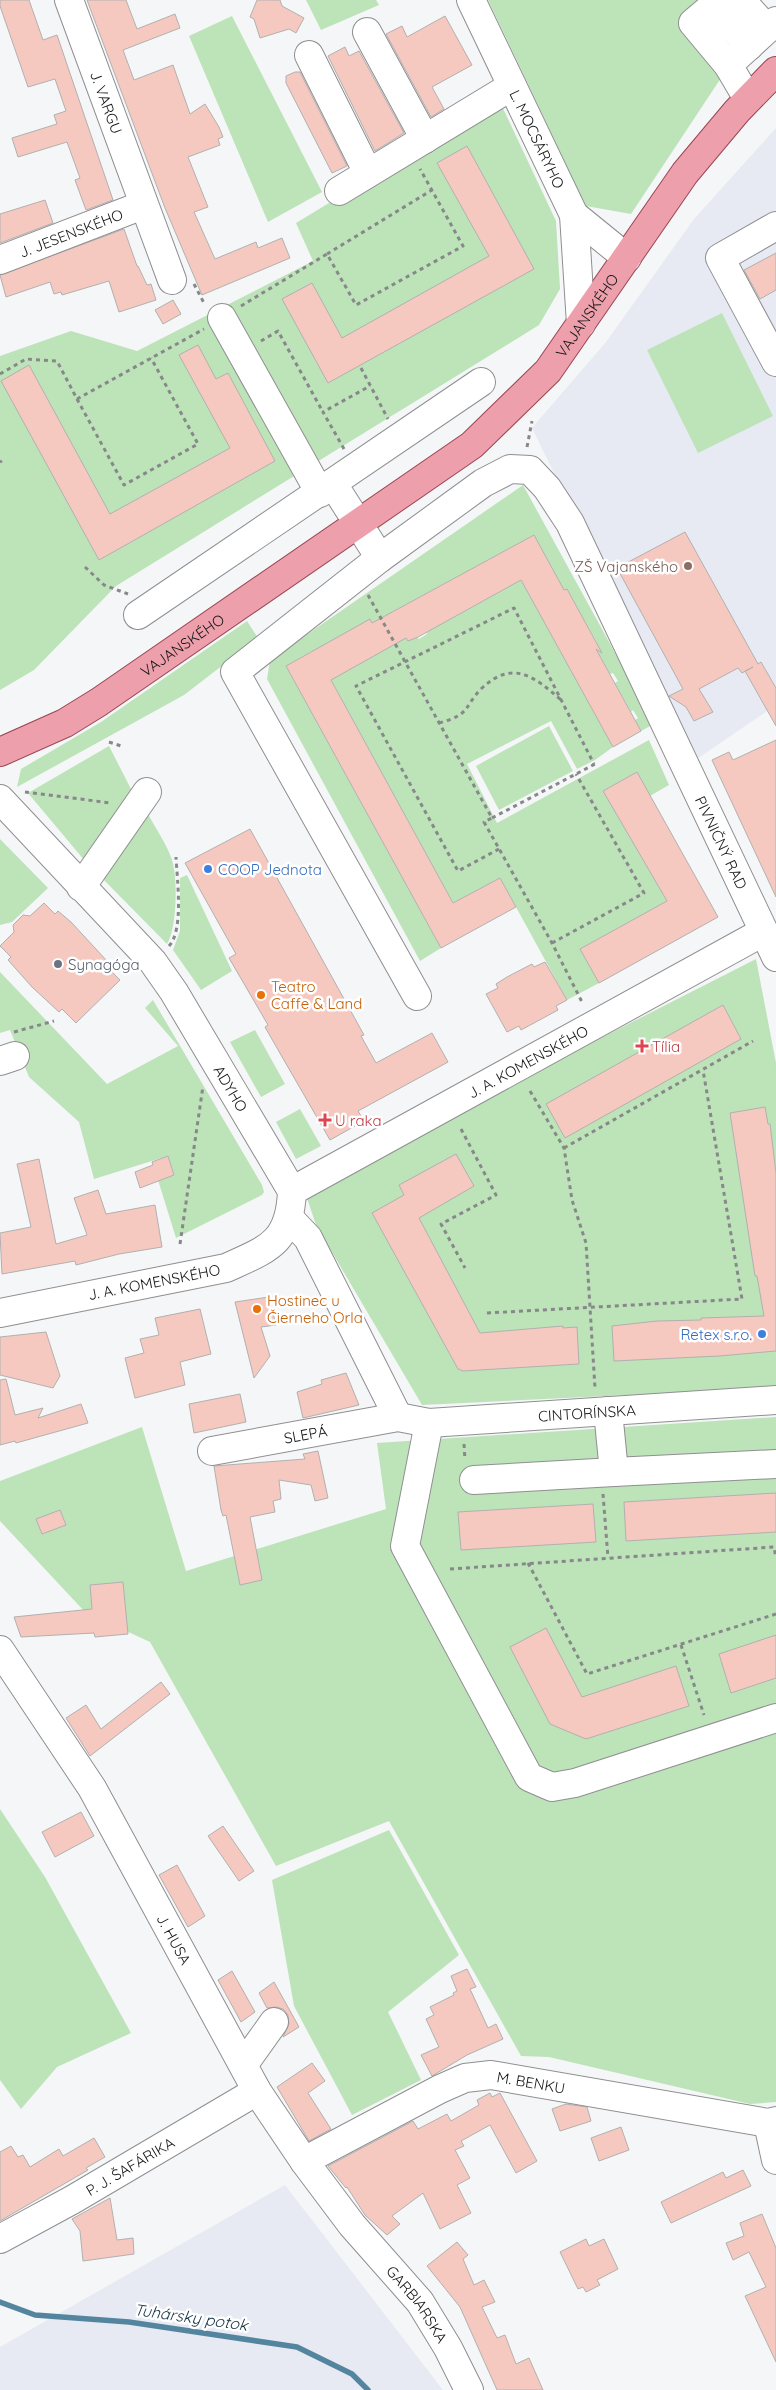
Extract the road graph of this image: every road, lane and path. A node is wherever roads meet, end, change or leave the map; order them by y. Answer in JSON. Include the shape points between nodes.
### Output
{"nodes":[{"id":1,"x":69,"y":0,"type":"edge"},
{"id":2,"x":471,"y":0,"type":"edge"},
{"id":3,"x":741,"y":0,"type":"edge"},
{"id":4,"x":760,"y":0,"type":"edge"},
{"id":5,"x":711,"y":7,"type":"edge"},
{"id":6,"x":367,"y":32,"type":"dead end"},
{"id":7,"x":756,"y":39,"type":"edge"},
{"id":8,"x":309,"y":55,"type":"dead end"},
{"id":9,"x":776,"y":71,"type":"edge"},
{"id":10,"x":512,"y":86,"type":"junction"},
{"id":11,"x":748,"y":100,"type":"junction"},
{"id":12,"x":425,"y":139,"type":"junction"},
{"id":13,"x":418,"y":166,"type":"dead end"},
{"id":14,"x":368,"y":173,"type":"junction"},
{"id":15,"x":432,"y":190,"type":"junction"},
{"id":16,"x":338,"y":191,"type":"dead end"},
{"id":17,"x":143,"y":205,"type":"junction"},
{"id":18,"x":574,"y":215,"type":"junction"},
{"id":19,"x":776,"y":226,"type":"edge"},
{"id":20,"x":327,"y":254,"type":"junction"},
{"id":21,"x":627,"y":258,"type":"junction"},
{"id":22,"x":0,"y":260,"type":"edge"},
{"id":23,"x":182,"y":281,"type":"joint"},
{"id":24,"x":218,"y":321,"type":"junction"},
{"id":25,"x":581,"y":324,"type":"junction"},
{"id":26,"x":240,"y":352,"type":"junction"},
{"id":27,"x":151,"y":358,"type":"junction"},
{"id":28,"x":776,"y":362,"type":"edge"},
{"id":29,"x":361,"y":368,"type":"dead end"},
{"id":30,"x":0,"y":374,"type":"edge"},
{"id":31,"x":481,"y":382,"type":"dead end"},
{"id":32,"x":370,"y":386,"type":"junction"},
{"id":33,"x":78,"y":399,"type":"junction"},
{"id":34,"x":323,"y":412,"type":"junction"},
{"id":35,"x":537,"y":417,"type":"dead end"},
{"id":36,"x":392,"y":426,"type":"dead end"},
{"id":37,"x":348,"y":456,"type":"dead end"},
{"id":38,"x":524,"y":469,"type":"junction"},
{"id":39,"x":326,"y":488,"type":"junction"},
{"id":40,"x":358,"y":523,"type":"junction"},
{"id":41,"x":380,"y":558,"type":"junction"},
{"id":42,"x":85,"y":567,"type":"dead end"},
{"id":43,"x":357,"y":576,"type":"junction"},
{"id":44,"x":136,"y":605,"type":"joint"},
{"id":45,"x":405,"y":662,"type":"junction"},
{"id":46,"x":564,"y":702,"type":"junction"},
{"id":47,"x":439,"y":723,"type":"junction"},
{"id":48,"x":109,"y":742,"type":"dead end"},
{"id":49,"x":121,"y":746,"type":"dead end"},
{"id":50,"x":0,"y":752,"type":"edge"},
{"id":51,"x":576,"y":774,"type":"junction"},
{"id":52,"x":11,"y":795,"type":"edge"},
{"id":53,"x":141,"y":799,"type":"joint"},
{"id":54,"x":492,"y":818,"type":"junction"},
{"id":55,"x":499,"y":849,"type":"junction"},
{"id":56,"x":176,"y":857,"type":"dead end"},
{"id":57,"x":81,"y":887,"type":"junction"},
{"id":58,"x":763,"y":932,"type":"junction"},
{"id":59,"x":552,"y":943,"type":"junction"},
{"id":60,"x":167,"y":948,"type":"dead end"},
{"id":61,"x":776,"y":957,"type":"edge"},
{"id":62,"x":417,"y":996,"type":"dead end"},
{"id":63,"x":583,"y":1004,"type":"dead end"},
{"id":64,"x":753,"y":1042,"type":"dead end"},
{"id":65,"x":703,"y":1070,"type":"junction"},
{"id":66,"x":204,"y":1077,"type":"dead end"},
{"id":67,"x":530,"y":1091,"type":"dead end"},
{"id":68,"x":461,"y":1129,"type":"dead end"},
{"id":69,"x":564,"y":1148,"type":"junction"},
{"id":70,"x":292,"y":1191,"type":"junction"},
{"id":71,"x":290,"y":1219,"type":"junction"},
{"id":72,"x":180,"y":1244,"type":"dead end"},
{"id":73,"x":465,"y":1268,"type":"dead end"},
{"id":74,"x":589,"y":1307,"type":"junction"},
{"id":75,"x":0,"y":1313,"type":"edge"},
{"id":76,"x":487,"y":1313,"type":"dead end"},
{"id":77,"x":594,"y":1385,"type":"dead end"},
{"id":78,"x":776,"y":1400,"type":"edge"},
{"id":79,"x":608,"y":1411,"type":"junction"},
{"id":80,"x":398,"y":1417,"type":"junction"},
{"id":81,"x":429,"y":1423,"type":"junction"},
{"id":82,"x":212,"y":1451,"type":"dead end"},
{"id":83,"x":776,"y":1464,"type":"edge"},
{"id":84,"x":608,"y":1478,"type":"junction"},
{"id":85,"x":474,"y":1480,"type":"dead end"},
{"id":86,"x":608,"y":1558,"type":"junction"},
{"id":87,"x":776,"y":1558,"type":"edge"},
{"id":88,"x":528,"y":1564,"type":"junction"},
{"id":89,"x":450,"y":1569,"type":"dead end"},
{"id":90,"x":776,"y":1614,"type":"edge"},
{"id":91,"x":681,"y":1644,"type":"junction"},
{"id":92,"x":0,"y":1650,"type":"edge"},
{"id":93,"x":704,"y":1715,"type":"dead end"},
{"id":94,"x":776,"y":1718,"type":"edge"},
{"id":95,"x":274,"y":2022,"type":"dead end"},
{"id":96,"x":244,"y":2064,"type":"junction"},
{"id":97,"x":257,"y":2091,"type":"junction"},
{"id":98,"x":772,"y":2122,"type":"edge"},
{"id":99,"x":776,"y":2160,"type":"edge"},
{"id":100,"x":304,"y":2161,"type":"junction"},
{"id":101,"x":352,"y":2225,"type":"joint"},
{"id":102,"x":0,"y":2239,"type":"edge"},
{"id":103,"x":469,"y":2390,"type":"edge"}],
"edges":[{"from":1,"to":17,"type":"street","name":"J. VARGU"},
{"from":2,"to":10,"type":"street","name":"L. MOCSÁRYHO"},
{"from":3,"to":7,"type":"street"},
{"from":4,"to":7,"type":"street"},
{"from":5,"to":7,"type":"street","via":[[693,23]]},
{"from":6,"to":12,"type":"street"},
{"from":7,"to":11,"type":"street"},
{"from":8,"to":14,"type":"street"},
{"from":9,"to":11,"type":"main road","name":"VAJANSKÉHO"},
{"from":10,"to":12,"type":"street"},
{"from":10,"to":18,"type":"street","name":"L. MOCSÁRYHO"},
{"from":11,"to":21,"type":"main road","name":"VAJANSKÉHO","via":[[686,173]]},
{"from":12,"to":14,"type":"street"},
{"from":13,"to":15,"type":"path"},
{"from":14,"to":16,"type":"street"},
{"from":15,"to":20,"type":"path"},
{"from":15,"to":20,"type":"path","via":[[463,246],[356,305]]},
{"from":17,"to":22,"type":"street","name":"J. JESENSKÉHO"},
{"from":17,"to":23,"type":"street","name":"J. VARGU"},
{"from":18,"to":21,"type":"street","name":"L. MOCSÁRYHO"},
{"from":18,"to":25,"type":"street"},
{"from":19,"to":28,"type":"street","via":[[720,258]]},
{"from":20,"to":24,"type":"path"},
{"from":21,"to":25,"type":"main road","name":"VAJANSKÉHO"},
{"from":23,"to":24,"type":"path"},
{"from":24,"to":26,"type":"street"},
{"from":24,"to":27,"type":"path"},
{"from":25,"to":40,"type":"main road","name":"VAJANSKÉHO","via":[[548,372],[472,445]]},
{"from":26,"to":34,"type":"path","via":[[278,331]]},
{"from":26,"to":39,"type":"street"},
{"from":27,"to":33,"type":"path"},
{"from":27,"to":33,"type":"path","via":[[198,444],[124,484]]},
{"from":29,"to":32,"type":"path"},
{"from":30,"to":33,"type":"path","via":[[26,359],[57,361]]},
{"from":31,"to":39,"type":"street"},
{"from":32,"to":34,"type":"path"},
{"from":32,"to":36,"type":"path"},
{"from":34,"to":37,"type":"path"},
{"from":35,"to":38,"type":"path","via":[[531,423]]},
{"from":38,"to":41,"type":"street","via":[[510,469],[483,483]]},
{"from":38,"to":58,"type":"street","name":"PIVNIČNÝ RAD","via":[[530,470],[547,488],[570,523]]},
{"from":39,"to":40,"type":"street"},
{"from":39,"to":44,"type":"street"},
{"from":40,"to":41,"type":"street"},
{"from":40,"to":50,"type":"main road","name":"VAJANSKÉHO","via":[[99,702],[65,723]]},
{"from":41,"to":43,"type":"street"},
{"from":42,"to":44,"type":"path","via":[[104,585],[120,592]]},
{"from":43,"to":45,"type":"path"},
{"from":43,"to":62,"type":"street","via":[[235,672]]},
{"from":45,"to":46,"type":"path","via":[[514,608]]},
{"from":45,"to":47,"type":"path"},
{"from":45,"to":55,"type":"path","via":[[356,686],[458,871]]},
{"from":46,"to":47,"type":"path","via":[[522,672],[502,673],[482,688],[467,710]]},
{"from":46,"to":51,"type":"path","via":[[596,764]]},
{"from":47,"to":54,"type":"path"},
{"from":48,"to":49,"type":"path"},
{"from":51,"to":54,"type":"path"},
{"from":51,"to":59,"type":"path","via":[[644,893]]},
{"from":52,"to":53,"type":"path"},
{"from":52,"to":57,"type":"street","name":"ADYHO"},
{"from":53,"to":57,"type":"street"},
{"from":54,"to":55,"type":"path","via":[[484,822]]},
{"from":55,"to":59,"type":"path"},
{"from":56,"to":60,"type":"path","via":[[177,928],[173,942]]},
{"from":57,"to":70,"type":"street","name":"ADYHO","via":[[153,962],[174,992]]},
{"from":58,"to":61,"type":"street","name":"PIVNIČNÝ RAD"},
{"from":58,"to":70,"type":"street","name":"J. A. KOMENSKÉHO"},
{"from":59,"to":63,"type":"path"},
{"from":64,"to":65,"type":"path"},
{"from":65,"to":69,"type":"path"},
{"from":65,"to":74,"type":"path","via":[[742,1299]]},
{"from":66,"to":72,"type":"path"},
{"from":67,"to":69,"type":"path"},
{"from":68,"to":73,"type":"path","via":[[496,1194],[441,1224]]},
{"from":69,"to":74,"type":"path","via":[[572,1200],[586,1243]]},
{"from":70,"to":71,"type":"street"},
{"from":71,"to":75,"type":"street","name":"J. A. KOMENSKÉHO","via":[[279,1238],[260,1252],[226,1268]]},
{"from":71,"to":80,"type":"street","via":[[308,1238]]},
{"from":74,"to":76,"type":"path"},
{"from":74,"to":77,"type":"path"},
{"from":78,"to":79,"type":"street","name":"CINTORÍNSKA"},
{"from":79,"to":81,"type":"street","name":"CINTORÍNSKA"},
{"from":79,"to":84,"type":"street"},
{"from":80,"to":81,"type":"street","name":"CINTORÍNSKA"},
{"from":80,"to":82,"type":"street","name":"SLEPÁ"},
{"from":81,"to":94,"type":"street","via":[[405,1546],[529,1777],[552,1787],[575,1783]]},
{"from":83,"to":84,"type":"street"},
{"from":84,"to":85,"type":"street"},
{"from":84,"to":86,"type":"path"},
{"from":86,"to":87,"type":"path","via":[[774,1547]]},
{"from":86,"to":88,"type":"path"},
{"from":88,"to":89,"type":"path"},
{"from":88,"to":91,"type":"path","via":[[587,1674]]},
{"from":90,"to":91,"type":"path"},
{"from":91,"to":93,"type":"path"},
{"from":92,"to":96,"type":"street","name":"J. HUSA","via":[[92,1788]]},
{"from":95,"to":96,"type":"street"},
{"from":96,"to":97,"type":"street","name":"J. HUSA"},
{"from":97,"to":100,"type":"street","name":"J. HUSA"},
{"from":97,"to":102,"type":"street","name":"P. J. ŠAFÁRIKA"},
{"from":98,"to":99,"type":"street"},
{"from":98,"to":100,"type":"street","name":"M. BENKU","via":[[491,2075],[456,2082]]},
{"from":100,"to":101,"type":"street","name":"J. HUSA"},
{"from":101,"to":103,"type":"street","name":"GARBIARSKA","via":[[420,2302]]}]}
